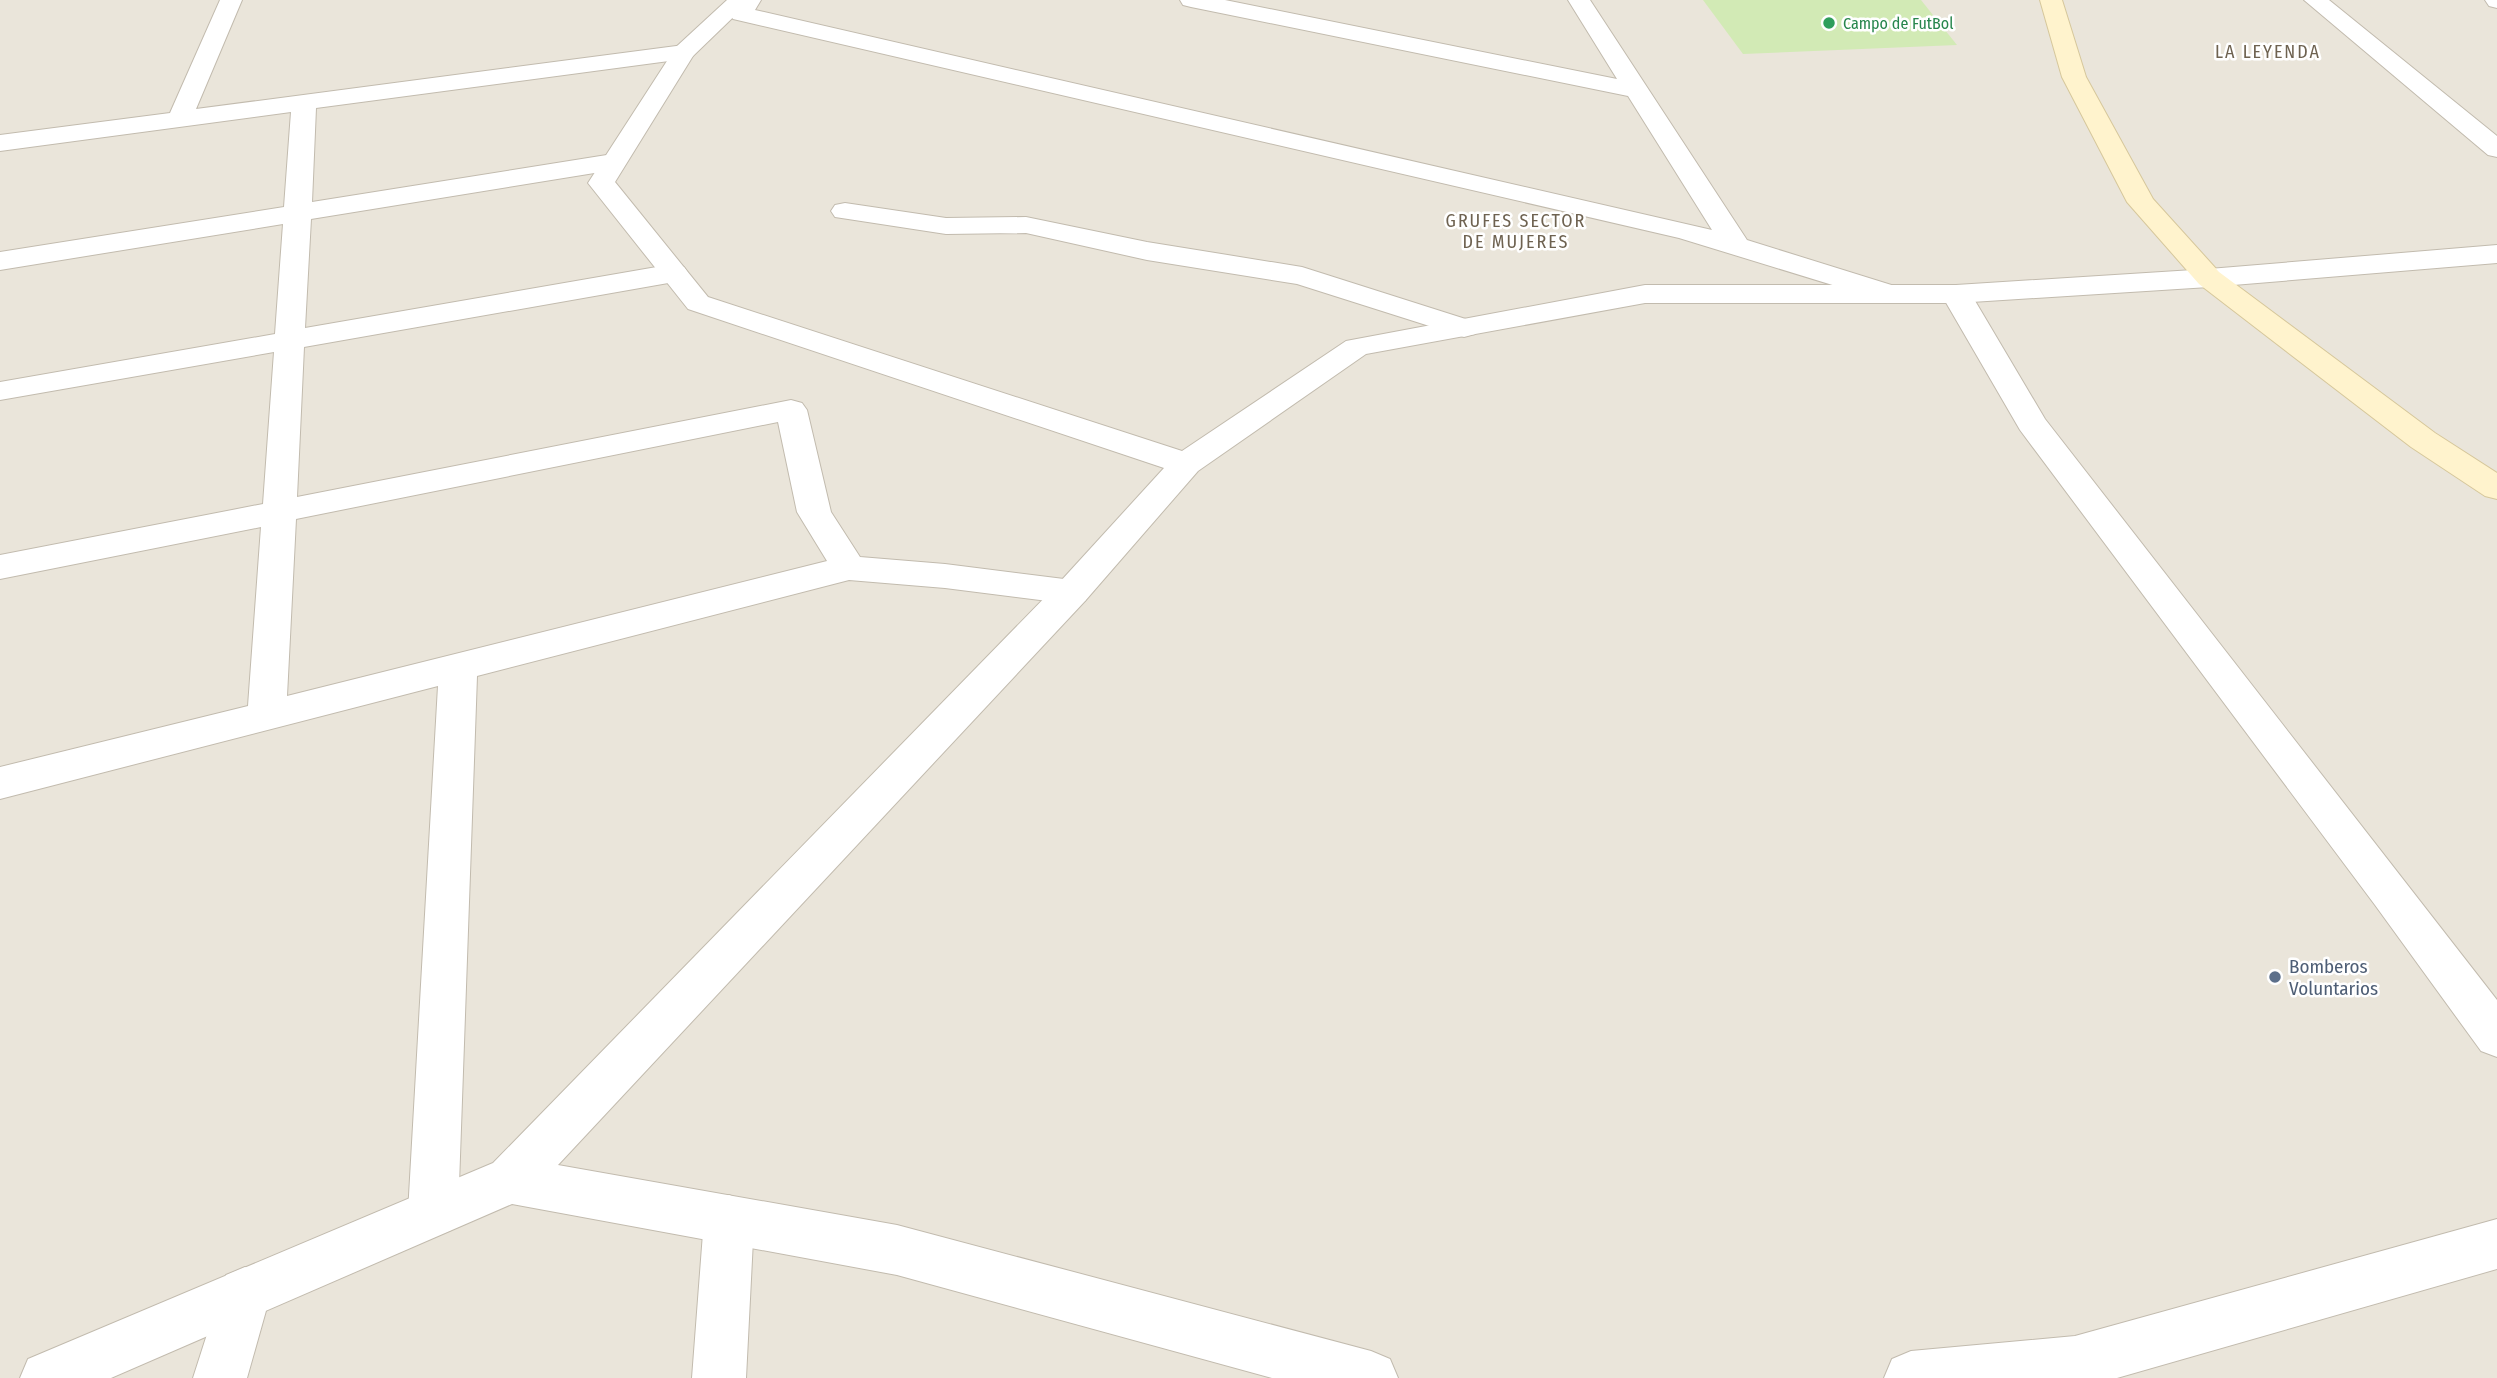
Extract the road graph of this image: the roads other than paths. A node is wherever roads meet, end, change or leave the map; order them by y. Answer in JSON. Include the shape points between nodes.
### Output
{"nodes":[{"id":1,"x":231,"y":0,"type":"edge"},
{"id":2,"x":740,"y":0,"type":"edge"},
{"id":3,"x":750,"y":0,"type":"edge"},
{"id":4,"x":1191,"y":0,"type":"edge"},
{"id":5,"x":1579,"y":0,"type":"edge"},
{"id":6,"x":2050,"y":0,"type":"edge"},
{"id":7,"x":2315,"y":0,"type":"edge"},
{"id":8,"x":684,"y":52,"type":"junction"},
{"id":9,"x":1636,"y":90,"type":"junction"},
{"id":10,"x":304,"y":101,"type":"junction"},
{"id":11,"x":180,"y":117,"type":"junction"},
{"id":12,"x":0,"y":143,"type":"edge"},
{"id":13,"x":2497,"y":149,"type":"edge"},
{"id":14,"x":614,"y":162,"type":"junction"},
{"id":15,"x":845,"y":211,"type":"dead end"},
{"id":16,"x":298,"y":213,"type":"junction"},
{"id":17,"x":1737,"y":247,"type":"junction"},
{"id":18,"x":2497,"y":254,"type":"edge"},
{"id":19,"x":0,"y":261,"type":"edge"},
{"id":20,"x":674,"y":273,"type":"junction"},
{"id":21,"x":2208,"y":278,"type":"junction"},
{"id":22,"x":1891,"y":294,"type":"junction"},
{"id":23,"x":1956,"y":294,"type":"junction"},
{"id":24,"x":1464,"y":328,"type":"junction"},
{"id":25,"x":289,"y":340,"type":"junction"},
{"id":26,"x":0,"y":391,"type":"edge"},
{"id":27,"x":1186,"y":464,"type":"junction"},
{"id":28,"x":2497,"y":488,"type":"edge"},
{"id":29,"x":279,"y":512,"type":"junction"},
{"id":30,"x":0,"y":567,"type":"edge"},
{"id":31,"x":849,"y":568,"type":"junction"},
{"id":32,"x":1072,"y":592,"type":"junction"},
{"id":33,"x":458,"y":667,"type":"junction"},
{"id":34,"x":267,"y":715,"type":"junction"},
{"id":35,"x":0,"y":783,"type":"edge"},
{"id":36,"x":2497,"y":1036,"type":"edge"},
{"id":37,"x":511,"y":1180,"type":"junction"},
{"id":38,"x":433,"y":1213,"type":"junction"},
{"id":39,"x":729,"y":1220,"type":"junction"},
{"id":40,"x":2497,"y":1244,"type":"edge"},
{"id":41,"x":245,"y":1293,"type":"junction"},
{"id":42,"x":47,"y":1378,"type":"edge"},
{"id":43,"x":220,"y":1378,"type":"edge"},
{"id":44,"x":719,"y":1378,"type":"edge"},
{"id":45,"x":1371,"y":1378,"type":"edge"},
{"id":46,"x":1911,"y":1378,"type":"edge"}],
"edges":[{"from":1,"to":11,"type":"street"},
{"from":2,"to":8,"type":"street"},
{"from":3,"to":17,"type":"street","via":[[741,14],[1687,231]]},
{"from":4,"to":9,"type":"street"},
{"from":5,"to":9,"type":"street"},
{"from":6,"to":21,"type":"main road","via":[[2074,77],[2141,202]]},
{"from":7,"to":13,"type":"street"},
{"from":8,"to":10,"type":"street"},
{"from":8,"to":14,"type":"street"},
{"from":9,"to":17,"type":"street"},
{"from":10,"to":11,"type":"street"},
{"from":10,"to":16,"type":"street"},
{"from":11,"to":12,"type":"street"},
{"from":14,"to":16,"type":"street"},
{"from":14,"to":20,"type":"street","via":[[601,183]]},
{"from":15,"to":24,"type":"street","via":[[946,226],[1026,225],[1147,251],[1302,276]]},
{"from":16,"to":19,"type":"street"},
{"from":16,"to":25,"type":"street"},
{"from":17,"to":22,"type":"street"},
{"from":18,"to":21,"type":"street"},
{"from":20,"to":25,"type":"street"},
{"from":20,"to":27,"type":"street","via":[[698,303]]},
{"from":21,"to":23,"type":"street"},
{"from":21,"to":28,"type":"main road","via":[[2423,440]]},
{"from":22,"to":23,"type":"street"},
{"from":22,"to":24,"type":"street","via":[[1645,294]]},
{"from":23,"to":36,"type":"street","via":[[2031,423]]},
{"from":24,"to":27,"type":"street","via":[[1357,347]]},
{"from":25,"to":26,"type":"street"},
{"from":25,"to":29,"type":"street"},
{"from":27,"to":32,"type":"street"},
{"from":29,"to":30,"type":"street"},
{"from":29,"to":31,"type":"street","via":[[791,410],[814,512]]},
{"from":29,"to":34,"type":"street"},
{"from":31,"to":32,"type":"street"},
{"from":31,"to":33,"type":"street"},
{"from":32,"to":37,"type":"street"},
{"from":33,"to":34,"type":"street"},
{"from":33,"to":38,"type":"street"},
{"from":34,"to":35,"type":"street"},
{"from":37,"to":38,"type":"street"},
{"from":37,"to":39,"type":"street"},
{"from":38,"to":41,"type":"street"},
{"from":39,"to":44,"type":"street"},
{"from":39,"to":45,"type":"street","via":[[897,1250]]},
{"from":40,"to":46,"type":"street","via":[[2075,1363]]},
{"from":41,"to":42,"type":"street"},
{"from":41,"to":43,"type":"street"}]}
